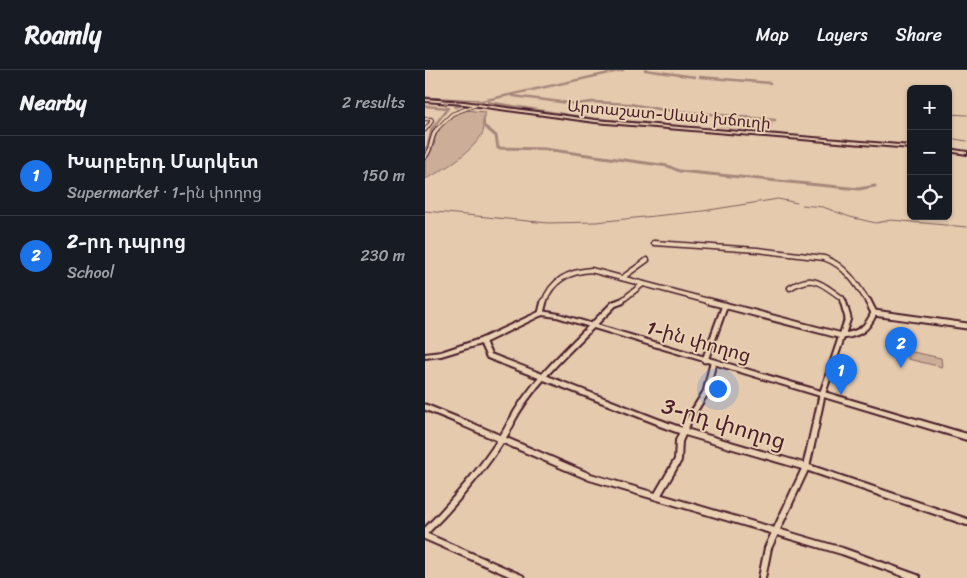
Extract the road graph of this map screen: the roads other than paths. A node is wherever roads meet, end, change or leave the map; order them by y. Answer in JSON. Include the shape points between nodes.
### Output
{"nodes":[{"id":1,"x":425,"y":100,"type":"edge"},
{"id":2,"x":477,"y":105,"type":"junction"},
{"id":3,"x":425,"y":119,"type":"edge"},
{"id":4,"x":425,"y":130,"type":"edge"},
{"id":5,"x":907,"y":146,"type":"edge"},
{"id":6,"x":952,"y":151,"type":"edge"},
{"id":7,"x":967,"y":153,"type":"edge"},
{"id":8,"x":425,"y":157,"type":"edge"},
{"id":9,"x":654,"y":243,"type":"dead end"},
{"id":10,"x":647,"y":260,"type":"dead end"},
{"id":11,"x":622,"y":278,"type":"junction"},
{"id":12,"x":643,"y":284,"type":"junction"},
{"id":13,"x":790,"y":288,"type":"dead end"},
{"id":14,"x":725,"y":305,"type":"junction"},
{"id":15,"x":541,"y":313,"type":"junction"},
{"id":16,"x":874,"y":313,"type":"junction"},
{"id":17,"x":967,"y":326,"type":"edge"},
{"id":18,"x":594,"y":328,"type":"junction"},
{"id":19,"x":842,"y":336,"type":"junction"},
{"id":20,"x":482,"y":340,"type":"junction"},
{"id":21,"x":425,"y":356,"type":"edge"},
{"id":22,"x":705,"y":360,"type":"junction"},
{"id":23,"x":713,"y":362,"type":"junction"},
{"id":24,"x":543,"y":378,"type":"junction"},
{"id":25,"x":822,"y":395,"type":"junction"},
{"id":26,"x":425,"y":407,"type":"edge"},
{"id":27,"x":682,"y":431,"type":"junction"},
{"id":28,"x":967,"y":436,"type":"edge"},
{"id":29,"x":503,"y":438,"type":"junction"},
{"id":30,"x":806,"y":467,"type":"junction"},
{"id":31,"x":657,"y":496,"type":"junction"},
{"id":32,"x":967,"y":522,"type":"edge"},
{"id":33,"x":777,"y":531,"type":"junction"},
{"id":34,"x":425,"y":534,"type":"edge"},
{"id":35,"x":521,"y":578,"type":"edge"},
{"id":36,"x":762,"y":578,"type":"edge"},
{"id":37,"x":917,"y":578,"type":"edge"}],
"edges":[{"from":1,"to":2,"type":"main road","name":"Արտաշատ-Սևան խճուղի"},
{"from":2,"to":5,"type":"main road","name":"Արտաշատ-Սևան խճուղի","via":[[595,121]]},
{"from":2,"to":8,"type":"street","via":[[446,118],[433,134],[434,142]]},
{"from":3,"to":4,"type":"street","via":[[432,122]]},
{"from":6,"to":7,"type":"main road"},
{"from":9,"to":16,"type":"street","via":[[765,250],[834,262],[842,267]]},
{"from":10,"to":11,"type":"street"},
{"from":11,"to":12,"type":"street"},
{"from":11,"to":15,"type":"street","via":[[591,270],[577,270],[564,275],[549,289]]},
{"from":12,"to":14,"type":"street"},
{"from":12,"to":18,"type":"street","via":[[614,304]]},
{"from":13,"to":19,"type":"street","via":[[803,280],[811,280],[842,298],[848,318]]},
{"from":14,"to":19,"type":"street"},
{"from":14,"to":22,"type":"street"},
{"from":15,"to":18,"type":"main road","name":"1-ին փողոց"},
{"from":15,"to":20,"type":"main road"},
{"from":16,"to":17,"type":"street"},
{"from":16,"to":19,"type":"street","via":[[863,332]]},
{"from":18,"to":22,"type":"main road","name":"1-ին փողոց"},
{"from":18,"to":24,"type":"street"},
{"from":19,"to":25,"type":"street"},
{"from":20,"to":21,"type":"main road"},
{"from":20,"to":24,"type":"street","name":"3-րդ փողոց","via":[[489,356]]},
{"from":22,"to":23,"type":"main road","name":"1-ին փողոց"},
{"from":23,"to":25,"type":"main road","name":"1-ին փողոց"},
{"from":23,"to":27,"type":"street","via":[[706,392]]},
{"from":24,"to":27,"type":"street","name":"3-րդ փողոց"},
{"from":24,"to":29,"type":"street","via":[[518,409]]},
{"from":25,"to":28,"type":"main road","name":"1-ին փողոց"},
{"from":25,"to":30,"type":"street"},
{"from":26,"to":29,"type":"street"},
{"from":27,"to":30,"type":"street","name":"3-րդ փողոց"},
{"from":27,"to":31,"type":"street","via":[[678,460]]},
{"from":29,"to":31,"type":"street","via":[[590,477]]},
{"from":29,"to":34,"type":"street"},
{"from":30,"to":32,"type":"street","name":"3-րդ փողոց"},
{"from":30,"to":33,"type":"street"},
{"from":31,"to":33,"type":"street"},
{"from":33,"to":36,"type":"street","via":[[768,548]]},
{"from":33,"to":37,"type":"street"},
{"from":34,"to":35,"type":"street"}]}
